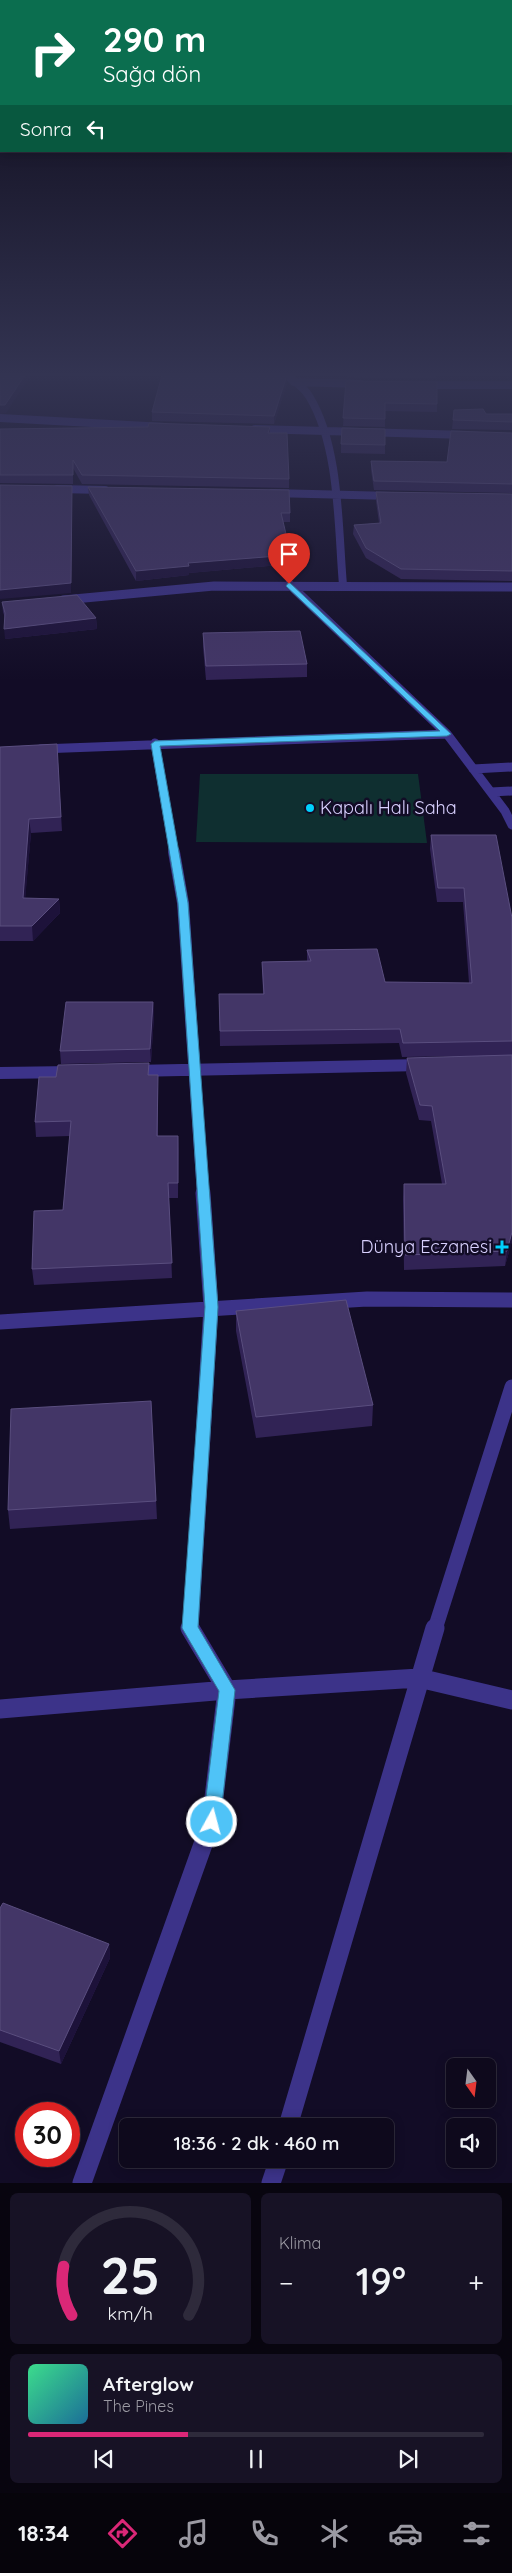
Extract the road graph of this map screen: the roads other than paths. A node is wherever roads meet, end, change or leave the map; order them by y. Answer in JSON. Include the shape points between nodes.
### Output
{"nodes":[{"id":1,"x":331,"y":477,"type":"edge"},
{"id":2,"x":49,"y":489,"type":"edge"},
{"id":3,"x":118,"y":490,"type":"edge"},
{"id":4,"x":265,"y":493,"type":"edge"},
{"id":5,"x":334,"y":494,"type":"junction"},
{"id":6,"x":398,"y":496,"type":"edge"},
{"id":7,"x":289,"y":584,"type":"junction"},
{"id":8,"x":343,"y":585,"type":"junction"},
{"id":9,"x":512,"y":587,"type":"edge"},
{"id":10,"x":48,"y":601,"type":"edge"},
{"id":11,"x":447,"y":734,"type":"junction"},
{"id":12,"x":155,"y":744,"type":"junction"},
{"id":13,"x":29,"y":750,"type":"edge"},
{"id":14,"x":512,"y":767,"type":"edge"},
{"id":15,"x":473,"y":769,"type":"junction"},
{"id":16,"x":512,"y":791,"type":"edge"},
{"id":17,"x":491,"y":792,"type":"junction"},
{"id":18,"x":512,"y":825,"type":"edge"},
{"id":19,"x":432,"y":1064,"type":"edge"},
{"id":20,"x":194,"y":1070,"type":"junction"},
{"id":21,"x":116,"y":1071,"type":"edge"},
{"id":22,"x":87,"y":1072,"type":"edge"},
{"id":23,"x":0,"y":1073,"type":"edge"},
{"id":24,"x":512,"y":1300,"type":"edge"},
{"id":25,"x":211,"y":1307,"type":"junction"},
{"id":26,"x":0,"y":1322,"type":"edge"},
{"id":27,"x":512,"y":1387,"type":"edge"},
{"id":28,"x":419,"y":1678,"type":"junction"},
{"id":29,"x":227,"y":1690,"type":"junction"},
{"id":30,"x":512,"y":1700,"type":"edge"},
{"id":31,"x":0,"y":1709,"type":"edge"},
{"id":32,"x":290,"y":2118,"type":"edge"},
{"id":33,"x":276,"y":2168,"type":"edge"},
{"id":34,"x":82,"y":2183,"type":"edge"},
{"id":35,"x":272,"y":2183,"type":"edge"}],
"edges":[{"from":1,"to":5,"type":"street"},
{"from":2,"to":3,"type":"street"},
{"from":4,"to":5,"type":"street"},
{"from":5,"to":6,"type":"street"},
{"from":5,"to":8,"type":"street"},
{"from":7,"to":8,"type":"street"},
{"from":7,"to":10,"type":"street","via":[[214,586]]},
{"from":7,"to":11,"type":"street"},
{"from":8,"to":9,"type":"street"},
{"from":11,"to":12,"type":"street"},
{"from":11,"to":15,"type":"street"},
{"from":12,"to":13,"type":"street"},
{"from":12,"to":20,"type":"street","via":[[183,903]]},
{"from":14,"to":15,"type":"street"},
{"from":15,"to":17,"type":"street"},
{"from":16,"to":17,"type":"street"},
{"from":17,"to":18,"type":"street"},
{"from":19,"to":20,"type":"street"},
{"from":20,"to":21,"type":"street"},
{"from":20,"to":25,"type":"street"},
{"from":22,"to":23,"type":"street"},
{"from":24,"to":25,"type":"street","via":[[367,1299]]},
{"from":25,"to":26,"type":"street"},
{"from":25,"to":29,"type":"street","via":[[190,1628]]},
{"from":27,"to":28,"type":"street"},
{"from":28,"to":29,"type":"street"},
{"from":28,"to":30,"type":"street"},
{"from":28,"to":32,"type":"street"},
{"from":29,"to":31,"type":"street"},
{"from":29,"to":34,"type":"street","via":[[212,1822]]},
{"from":33,"to":35,"type":"street"}]}
